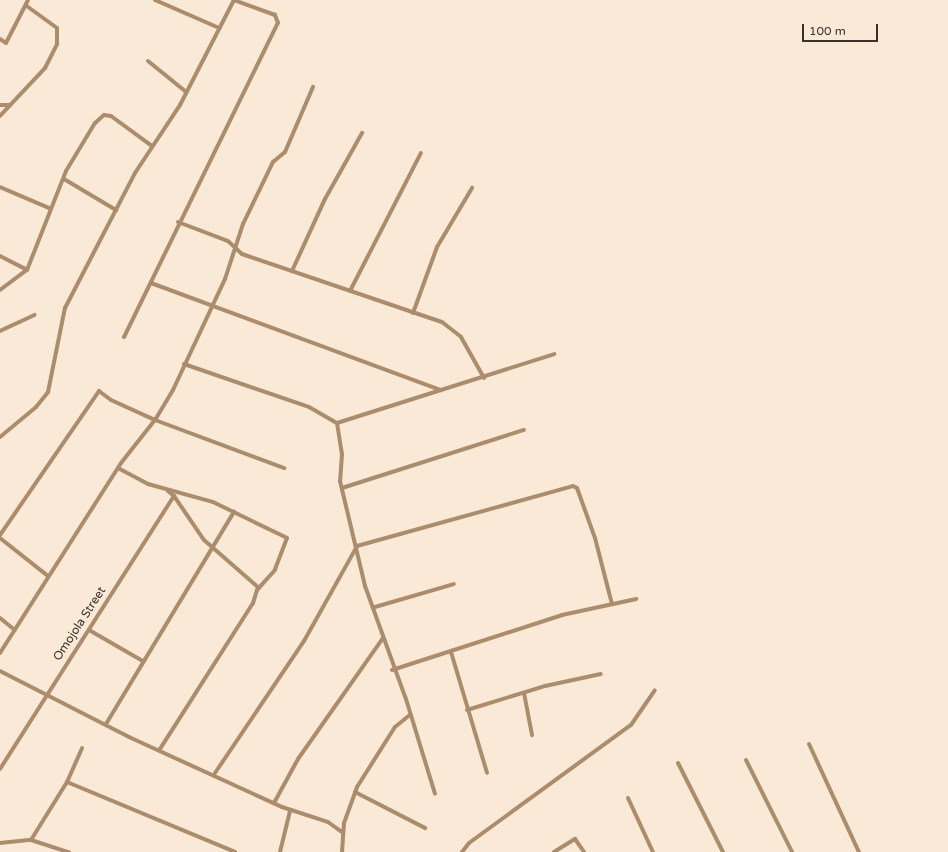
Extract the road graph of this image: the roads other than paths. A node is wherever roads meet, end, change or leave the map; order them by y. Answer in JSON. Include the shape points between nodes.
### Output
{"nodes":[{"id":1,"x":28,"y":0,"type":"edge"},
{"id":2,"x":155,"y":0,"type":"edge"},
{"id":3,"x":234,"y":0,"type":"edge"},
{"id":4,"x":27,"y":6,"type":"junction"},
{"id":5,"x":219,"y":28,"type":"junction"},
{"id":6,"x":0,"y":39,"type":"edge"},
{"id":7,"x":148,"y":61,"type":"dead end"},
{"id":8,"x":314,"y":88,"type":"dead end"},
{"id":9,"x":185,"y":92,"type":"junction"},
{"id":10,"x":0,"y":105,"type":"edge"},
{"id":11,"x":10,"y":105,"type":"junction"},
{"id":12,"x":0,"y":116,"type":"edge"},
{"id":13,"x":362,"y":133,"type":"dead end"},
{"id":14,"x":152,"y":146,"type":"junction"},
{"id":15,"x":421,"y":153,"type":"dead end"},
{"id":16,"x":64,"y":179,"type":"junction"},
{"id":17,"x":0,"y":187,"type":"edge"},
{"id":18,"x":472,"y":188,"type":"dead end"},
{"id":19,"x":49,"y":208,"type":"junction"},
{"id":20,"x":116,"y":210,"type":"junction"},
{"id":21,"x":178,"y":222,"type":"junction"},
{"id":22,"x":238,"y":248,"type":"junction"},
{"id":23,"x":0,"y":256,"type":"edge"},
{"id":24,"x":27,"y":270,"type":"junction"},
{"id":25,"x":292,"y":272,"type":"junction"},
{"id":26,"x":151,"y":283,"type":"junction"},
{"id":27,"x":0,"y":290,"type":"edge"},
{"id":28,"x":350,"y":291,"type":"junction"},
{"id":29,"x":211,"y":308,"type":"junction"},
{"id":30,"x":413,"y":313,"type":"junction"},
{"id":31,"x":34,"y":315,"type":"dead end"},
{"id":32,"x":0,"y":331,"type":"edge"},
{"id":33,"x":124,"y":338,"type":"dead end"},
{"id":34,"x":554,"y":354,"type":"dead end"},
{"id":35,"x":184,"y":364,"type":"junction"},
{"id":36,"x":484,"y":378,"type":"junction"},
{"id":37,"x":441,"y":390,"type":"junction"},
{"id":38,"x":155,"y":420,"type":"junction"},
{"id":39,"x":337,"y":423,"type":"junction"},
{"id":40,"x":524,"y":430,"type":"dead end"},
{"id":41,"x":0,"y":437,"type":"edge"},
{"id":42,"x":118,"y":468,"type":"junction"},
{"id":43,"x":284,"y":468,"type":"dead end"},
{"id":44,"x":342,"y":488,"type":"junction"},
{"id":45,"x":168,"y":491,"type":"junction"},
{"id":46,"x":174,"y":496,"type":"junction"},
{"id":47,"x":234,"y":512,"type":"junction"},
{"id":48,"x":0,"y":537,"type":"edge"},
{"id":49,"x":357,"y":546,"type":"junction"},
{"id":50,"x":213,"y":548,"type":"junction"},
{"id":51,"x":48,"y":576,"type":"junction"},
{"id":52,"x":454,"y":584,"type":"dead end"},
{"id":53,"x":259,"y":588,"type":"junction"},
{"id":54,"x":636,"y":599,"type":"dead end"},
{"id":55,"x":612,"y":604,"type":"junction"},
{"id":56,"x":375,"y":607,"type":"junction"},
{"id":57,"x":0,"y":618,"type":"edge"},
{"id":58,"x":15,"y":630,"type":"junction"},
{"id":59,"x":88,"y":630,"type":"junction"},
{"id":60,"x":382,"y":638,"type":"junction"},
{"id":61,"x":450,"y":652,"type":"junction"},
{"id":62,"x":0,"y":653,"type":"edge"},
{"id":63,"x":143,"y":661,"type":"junction"},
{"id":64,"x":392,"y":670,"type":"junction"},
{"id":65,"x":0,"y":672,"type":"edge"},
{"id":66,"x":601,"y":674,"type":"dead end"},
{"id":67,"x":655,"y":690,"type":"dead end"},
{"id":68,"x":524,"y":693,"type":"junction"},
{"id":69,"x":44,"y":695,"type":"junction"},
{"id":70,"x":467,"y":710,"type":"junction"},
{"id":71,"x":410,"y":715,"type":"junction"},
{"id":72,"x":106,"y":724,"type":"junction"},
{"id":73,"x":532,"y":735,"type":"dead end"},
{"id":74,"x":809,"y":744,"type":"dead end"},
{"id":75,"x":82,"y":748,"type":"dead end"},
{"id":76,"x":160,"y":749,"type":"junction"},
{"id":77,"x":746,"y":760,"type":"dead end"},
{"id":78,"x":678,"y":763,"type":"dead end"},
{"id":79,"x":0,"y":769,"type":"edge"},
{"id":80,"x":215,"y":773,"type":"junction"},
{"id":81,"x":487,"y":773,"type":"dead end"},
{"id":82,"x":67,"y":782,"type":"junction"},
{"id":83,"x":355,"y":792,"type":"junction"},
{"id":84,"x":435,"y":794,"type":"dead end"},
{"id":85,"x":628,"y":798,"type":"dead end"},
{"id":86,"x":274,"y":804,"type":"junction"},
{"id":87,"x":290,"y":811,"type":"junction"},
{"id":88,"x":425,"y":828,"type":"dead end"},
{"id":89,"x":342,"y":832,"type":"junction"},
{"id":90,"x":31,"y":840,"type":"junction"},
{"id":91,"x":0,"y":844,"type":"edge"},
{"id":92,"x":63,"y":851,"type":"edge"},
{"id":93,"x":343,"y":851,"type":"edge"},
{"id":94,"x":69,"y":852,"type":"edge"},
{"id":95,"x":235,"y":852,"type":"edge"},
{"id":96,"x":280,"y":852,"type":"edge"},
{"id":97,"x":462,"y":852,"type":"edge"},
{"id":98,"x":554,"y":852,"type":"edge"},
{"id":99,"x":584,"y":852,"type":"edge"},
{"id":100,"x":653,"y":852,"type":"edge"},
{"id":101,"x":723,"y":852,"type":"edge"},
{"id":102,"x":792,"y":852,"type":"edge"},
{"id":103,"x":859,"y":852,"type":"edge"}],
"edges":[{"from":1,"to":4,"type":"street"},
{"from":2,"to":5,"type":"street"},
{"from":3,"to":5,"type":"street"},
{"from":3,"to":21,"type":"street","via":[[275,15],[278,23]]},
{"from":4,"to":6,"type":"street","via":[[6,43]]},
{"from":4,"to":11,"type":"street","via":[[57,28],[57,44],[46,68]]},
{"from":5,"to":9,"type":"street"},
{"from":7,"to":9,"type":"street"},
{"from":8,"to":22,"type":"street","via":[[285,152],[273,162],[258,193],[238,236]]},
{"from":9,"to":14,"type":"street"},
{"from":10,"to":11,"type":"street"},
{"from":11,"to":12,"type":"street"},
{"from":13,"to":25,"type":"street","via":[[331,186]]},
{"from":14,"to":16,"type":"street","via":[[111,116],[104,115],[84,137]]},
{"from":14,"to":20,"type":"street"},
{"from":15,"to":28,"type":"street"},
{"from":16,"to":19,"type":"street"},
{"from":16,"to":20,"type":"street"},
{"from":17,"to":19,"type":"street"},
{"from":18,"to":30,"type":"street","via":[[437,247]]},
{"from":19,"to":24,"type":"street"},
{"from":20,"to":41,"type":"street","via":[[63,314],[48,392],[36,407]]},
{"from":21,"to":22,"type":"street"},
{"from":21,"to":26,"type":"street"},
{"from":22,"to":25,"type":"street","via":[[242,254]]},
{"from":22,"to":29,"type":"street"},
{"from":23,"to":24,"type":"street"},
{"from":24,"to":27,"type":"street"},
{"from":25,"to":28,"type":"street"},
{"from":26,"to":29,"type":"street"},
{"from":26,"to":33,"type":"street"},
{"from":28,"to":30,"type":"street"},
{"from":29,"to":35,"type":"street"},
{"from":29,"to":37,"type":"street","via":[[349,354]]},
{"from":30,"to":36,"type":"street","via":[[453,329]]},
{"from":31,"to":32,"type":"street"},
{"from":34,"to":36,"type":"street"},
{"from":35,"to":38,"type":"street"},
{"from":35,"to":39,"type":"street","via":[[309,407]]},
{"from":36,"to":37,"type":"street"},
{"from":37,"to":39,"type":"street"},
{"from":38,"to":42,"type":"street"},
{"from":38,"to":43,"type":"street"},
{"from":38,"to":48,"type":"street","via":[[97,391]]},
{"from":39,"to":44,"type":"street"},
{"from":40,"to":44,"type":"street"},
{"from":42,"to":45,"type":"street"},
{"from":42,"to":51,"type":"street"},
{"from":44,"to":49,"type":"street"},
{"from":45,"to":46,"type":"street"},
{"from":45,"to":47,"type":"street","via":[[186,492]]},
{"from":46,"to":50,"type":"street","via":[[181,502],[192,526]]},
{"from":46,"to":59,"type":"street","name":"Omojola Street"},
{"from":47,"to":50,"type":"street"},
{"from":47,"to":53,"type":"street","via":[[287,538],[275,570]]},
{"from":48,"to":51,"type":"street"},
{"from":49,"to":55,"type":"street","via":[[573,486],[577,488],[595,538]]},
{"from":49,"to":56,"type":"street","via":[[365,586]]},
{"from":49,"to":80,"type":"street","via":[[308,636]]},
{"from":50,"to":53,"type":"street"},
{"from":50,"to":63,"type":"street"},
{"from":51,"to":58,"type":"street"},
{"from":52,"to":56,"type":"street"},
{"from":53,"to":76,"type":"street","via":[[253,603]]},
{"from":54,"to":55,"type":"street"},
{"from":55,"to":61,"type":"street","via":[[562,615]]},
{"from":56,"to":60,"type":"street"},
{"from":57,"to":58,"type":"street"},
{"from":58,"to":62,"type":"street"},
{"from":59,"to":63,"type":"street"},
{"from":59,"to":69,"type":"street","name":"Omojola Street"},
{"from":60,"to":64,"type":"street"},
{"from":60,"to":86,"type":"street","via":[[298,758]]},
{"from":61,"to":64,"type":"street"},
{"from":61,"to":70,"type":"street"},
{"from":63,"to":72,"type":"street"},
{"from":64,"to":71,"type":"street"},
{"from":65,"to":69,"type":"street"},
{"from":66,"to":68,"type":"street"},
{"from":67,"to":97,"type":"street","via":[[631,725],[469,843]]},
{"from":68,"to":70,"type":"street"},
{"from":68,"to":73,"type":"street"},
{"from":69,"to":72,"type":"street"},
{"from":69,"to":79,"type":"street","name":"Omojola Street"},
{"from":70,"to":81,"type":"street"},
{"from":71,"to":83,"type":"street","via":[[394,727]]},
{"from":71,"to":84,"type":"street"},
{"from":72,"to":76,"type":"street"},
{"from":74,"to":103,"type":"street"},
{"from":75,"to":82,"type":"street"},
{"from":76,"to":80,"type":"street"},
{"from":77,"to":102,"type":"street"},
{"from":78,"to":101,"type":"street"},
{"from":80,"to":86,"type":"street"},
{"from":82,"to":90,"type":"street"},
{"from":82,"to":95,"type":"street"},
{"from":83,"to":88,"type":"street"},
{"from":83,"to":89,"type":"street"},
{"from":85,"to":100,"type":"street"},
{"from":86,"to":87,"type":"street"},
{"from":87,"to":89,"type":"street","via":[[328,822]]},
{"from":87,"to":96,"type":"street"},
{"from":89,"to":93,"type":"street"},
{"from":90,"to":91,"type":"street"},
{"from":90,"to":92,"type":"street"},
{"from":92,"to":94,"type":"street"},
{"from":98,"to":99,"type":"street","via":[[575,839]]}]}
